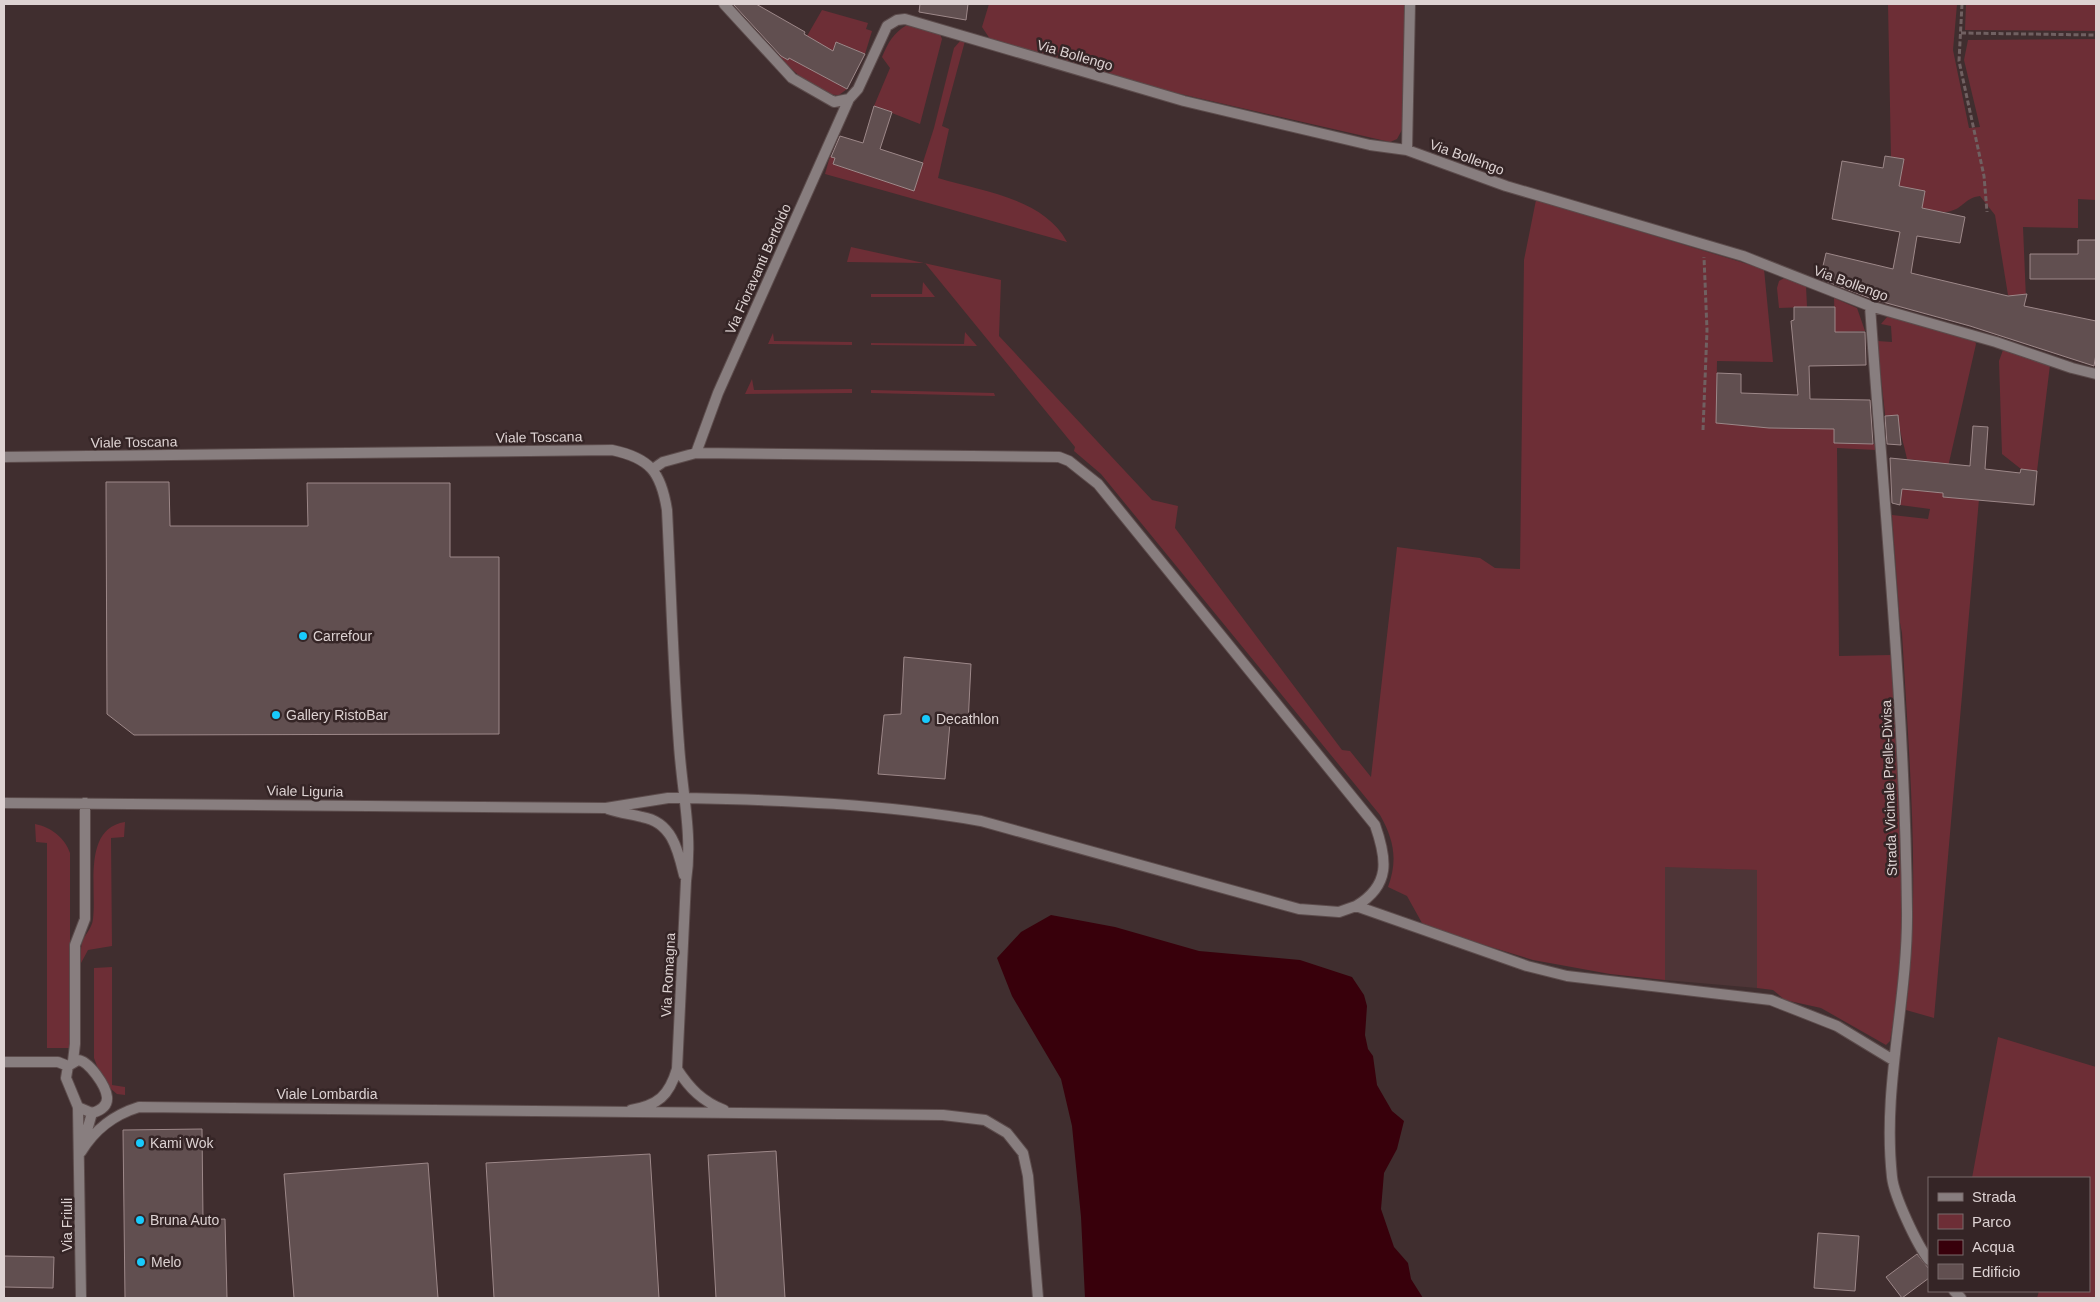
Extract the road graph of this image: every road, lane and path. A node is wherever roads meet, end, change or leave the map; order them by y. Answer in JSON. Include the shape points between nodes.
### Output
{"nodes":[{"id":1,"x":724,"y":4,"type":"edge"},
{"id":2,"x":1410,"y":4,"type":"edge"},
{"id":3,"x":1962,"y":4,"type":"edge"},
{"id":4,"x":1961,"y":33,"type":"junction"},
{"id":5,"x":2096,"y":35,"type":"edge"},
{"id":6,"x":849,"y":99,"type":"junction"},
{"id":7,"x":1407,"y":150,"type":"junction"},
{"id":8,"x":1987,"y":212,"type":"dead end"},
{"id":9,"x":1704,"y":244,"type":"junction"},
{"id":10,"x":1870,"y":306,"type":"junction"},
{"id":11,"x":2096,"y":374,"type":"edge"},
{"id":12,"x":1703,"y":430,"type":"dead end"},
{"id":13,"x":696,"y":453,"type":"junction"},
{"id":14,"x":4,"y":457,"type":"edge"},
{"id":15,"x":653,"y":469,"type":"junction"},
{"id":16,"x":686,"y":798,"type":"junction"},
{"id":17,"x":4,"y":803,"type":"edge"},
{"id":18,"x":85,"y":803,"type":"junction"},
{"id":19,"x":606,"y":808,"type":"junction"},
{"id":20,"x":686,"y":881,"type":"junction"},
{"id":21,"x":1356,"y":906,"type":"junction"},
{"id":22,"x":1893,"y":1060,"type":"junction"},
{"id":23,"x":4,"y":1062,"type":"edge"},
{"id":24,"x":70,"y":1064,"type":"junction"},
{"id":25,"x":677,"y":1069,"type":"junction"},
{"id":26,"x":78,"y":1107,"type":"junction"},
{"id":27,"x":631,"y":1110,"type":"junction"},
{"id":28,"x":96,"y":1112,"type":"junction"},
{"id":29,"x":121,"y":1112,"type":"junction"},
{"id":30,"x":731,"y":1113,"type":"junction"},
{"id":31,"x":81,"y":1152,"type":"junction"},
{"id":32,"x":1928,"y":1259,"type":"edge"},
{"id":33,"x":81,"y":1298,"type":"edge"},
{"id":34,"x":1038,"y":1298,"type":"edge"}],
"edges":[{"from":1,"to":6,"type":"street","via":[[792,78],[834,102]]},
{"from":2,"to":7,"type":"street"},
{"from":3,"to":4,"type":"path"},
{"from":4,"to":5,"type":"path"},
{"from":4,"to":8,"type":"path","via":[[1959,61],[1984,176]]},
{"from":6,"to":7,"type":"street","name":"Via Bollengo","via":[[858,89],[888,26],[905,19],[1184,101],[1370,145]]},
{"from":6,"to":13,"type":"street","name":"Via Fioravanti Bertoldo","via":[[718,392]]},
{"from":7,"to":9,"type":"street","name":"Via Bollengo","via":[[1506,186]]},
{"from":9,"to":10,"type":"street","name":"Via Bollengo"},
{"from":9,"to":12,"type":"path","via":[[1707,330]]},
{"from":10,"to":11,"type":"street","name":"Via Bollengo"},
{"from":10,"to":22,"type":"street","name":"Strada Vicinale Prelle-Divisa","via":[[1898,656],[1906,803],[1907,951]]},
{"from":13,"to":15,"type":"street","via":[[663,462]]},
{"from":13,"to":21,"type":"street","via":[[1059,457],[1069,460],[1098,484],[1375,825],[1383,846],[1385,868],[1374,892]]},
{"from":14,"to":15,"type":"street","name":"Viale Toscana","via":[[612,450],[632,455]]},
{"from":15,"to":16,"type":"street","name":"Viale Toscana","via":[[664,490],[667,510],[679,745]]},
{"from":16,"to":19,"type":"street"},
{"from":16,"to":20,"type":"street","name":"Viale Toscana","via":[[690,839]]},
{"from":16,"to":21,"type":"street","via":[[804,800],[944,815],[980,821],[1299,909],[1339,912]]},
{"from":17,"to":18,"type":"street","name":"Viale Liguria"},
{"from":18,"to":19,"type":"street","name":"Viale Liguria"},
{"from":18,"to":24,"type":"street","via":[[85,919],[76,945],[75,1044]]},
{"from":19,"to":20,"type":"street","via":[[644,817],[662,826],[672,836]]},
{"from":20,"to":25,"type":"street","name":"Via Romagna"},
{"from":21,"to":22,"type":"street","via":[[1509,960],[1567,976],[1771,1000],[1837,1026]]},
{"from":22,"to":32,"type":"street","name":"Strada Vicinale Prelle-Divisa","via":[[1889,1116],[1892,1180],[1918,1246]]},
{"from":23,"to":24,"type":"street"},
{"from":24,"to":26,"type":"street","via":[[66,1078]]},
{"from":24,"to":28,"type":"street","via":[[83,1060],[91,1066],[107,1096],[106,1104]]},
{"from":25,"to":27,"type":"street","via":[[665,1095],[651,1106]]},
{"from":25,"to":30,"type":"street","via":[[688,1087],[701,1098]]},
{"from":26,"to":28,"type":"street"},
{"from":26,"to":31,"type":"street"},
{"from":27,"to":29,"type":"street","name":"Viale Lombardia","via":[[139,1107]]},
{"from":27,"to":30,"type":"street","name":"Viale Lombardia"},
{"from":28,"to":29,"type":"street"},
{"from":28,"to":31,"type":"street"},
{"from":29,"to":31,"type":"street","name":"Viale Lombardia","via":[[90,1136]]},
{"from":30,"to":34,"type":"street","name":"Viale Lombardia","via":[[943,1114],[984,1120],[1007,1133],[1023,1152],[1028,1176]]},
{"from":31,"to":33,"type":"street","name":"Via Friuli"}]}
